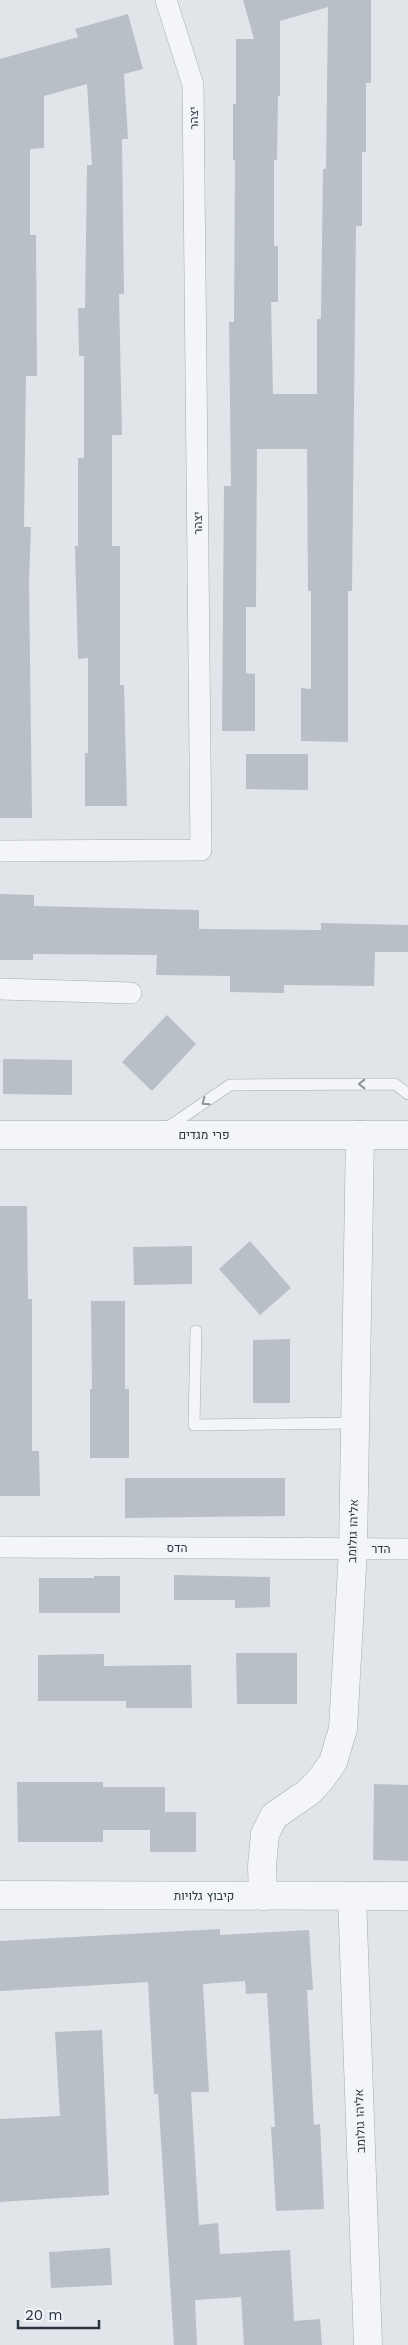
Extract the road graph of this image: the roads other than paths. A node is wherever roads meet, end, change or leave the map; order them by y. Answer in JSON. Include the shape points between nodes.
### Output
{"nodes":[{"id":1,"x":166,"y":0,"type":"edge"},
{"id":2,"x":0,"y":851,"type":"edge"},
{"id":3,"x":0,"y":989,"type":"edge"},
{"id":4,"x":131,"y":993,"type":"dead end"},
{"id":5,"x":408,"y":1094,"type":"edge"},
{"id":6,"x":0,"y":1134,"type":"edge"},
{"id":7,"x":158,"y":1135,"type":"junction"},
{"id":8,"x":360,"y":1135,"type":"junction"},
{"id":9,"x":408,"y":1135,"type":"edge"},
{"id":10,"x":196,"y":1331,"type":"dead end"},
{"id":11,"x":355,"y":1423,"type":"junction"},
{"id":12,"x":0,"y":1547,"type":"edge"},
{"id":13,"x":353,"y":1549,"type":"junction"},
{"id":14,"x":408,"y":1549,"type":"edge"},
{"id":15,"x":0,"y":1895,"type":"edge"},
{"id":16,"x":263,"y":1896,"type":"junction"},
{"id":17,"x":352,"y":1896,"type":"junction"},
{"id":18,"x":408,"y":1896,"type":"edge"},
{"id":19,"x":368,"y":2345,"type":"edge"}],
"edges":[{"from":1,"to":2,"type":"street","name":"יצהר","via":[[193,85],[201,850]]},
{"from":3,"to":4,"type":"street"},
{"from":5,"to":7,"type":"lane","one_way":true,"via":[[395,1084],[230,1085]]},
{"from":6,"to":7,"type":"street","name":"פרי מגדים"},
{"from":7,"to":8,"type":"street","name":"פרי מגדים"},
{"from":8,"to":9,"type":"street","name":"פרי מגדים"},
{"from":8,"to":11,"type":"street","name":"אליהו גולומב"},
{"from":10,"to":11,"type":"lane","via":[[194,1425]]},
{"from":11,"to":13,"type":"street","name":"אליהו גולומב"},
{"from":12,"to":13,"type":"street","name":"הדס"},
{"from":13,"to":14,"type":"street","name":"הדר"},
{"from":13,"to":16,"type":"street","name":"אליהו גולומב","via":[[343,1729],[339,1746],[333,1762],[315,1785],[274,1816],[265,1834]]},
{"from":15,"to":16,"type":"street","name":"קיבוץ גלויות"},
{"from":16,"to":17,"type":"street","name":"קיבוץ גלויות"},
{"from":17,"to":18,"type":"street","name":"קיבוץ גלויות"},
{"from":17,"to":19,"type":"street","name":"אליהו גולומב"}]}
